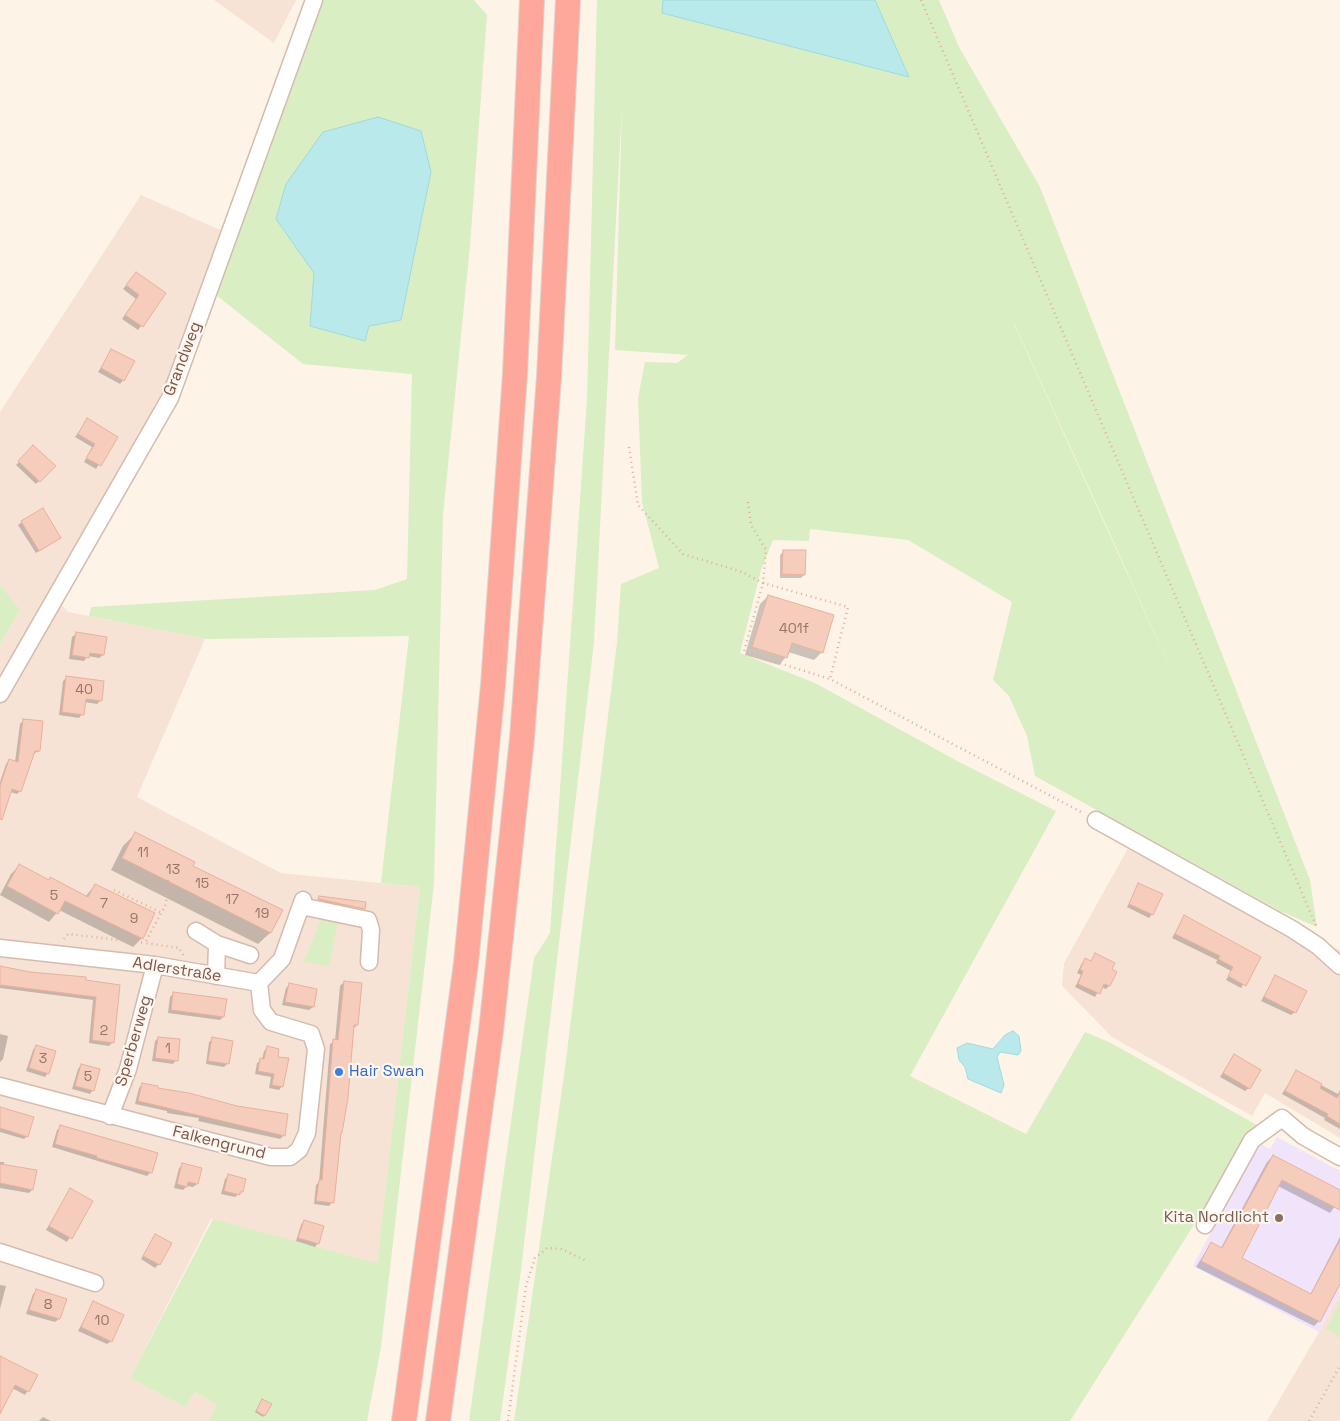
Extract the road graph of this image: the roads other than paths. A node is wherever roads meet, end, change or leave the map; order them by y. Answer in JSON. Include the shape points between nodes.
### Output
{"nodes":[{"id":1,"x":314,"y":0,"type":"edge"},
{"id":2,"x":532,"y":0,"type":"edge"},
{"id":3,"x":568,"y":0,"type":"edge"},
{"id":4,"x":0,"y":694,"type":"edge"},
{"id":5,"x":1096,"y":820,"type":"road end"},
{"id":6,"x":196,"y":931,"type":"dead end"},
{"id":7,"x":217,"y":944,"type":"junction"},
{"id":8,"x":0,"y":948,"type":"edge"},
{"id":9,"x":250,"y":955,"type":"dead end"},
{"id":10,"x":369,"y":962,"type":"dead end"},
{"id":11,"x":155,"y":965,"type":"junction"},
{"id":12,"x":1340,"y":966,"type":"edge"},
{"id":13,"x":216,"y":976,"type":"junction"},
{"id":14,"x":258,"y":983,"type":"junction"},
{"id":15,"x":0,"y":1086,"type":"edge"},
{"id":16,"x":110,"y":1116,"type":"junction"},
{"id":17,"x":1340,"y":1157,"type":"edge"},
{"id":18,"x":1205,"y":1224,"type":"dead end"},
{"id":19,"x":0,"y":1252,"type":"edge"},
{"id":20,"x":95,"y":1283,"type":"dead end"},
{"id":21,"x":404,"y":1421,"type":"edge"},
{"id":22,"x":438,"y":1421,"type":"edge"}],
"edges":[{"from":1,"to":4,"type":"street","name":"Grandweg","via":[[170,398]]},
{"from":2,"to":21,"type":"highway","via":[[515,374],[493,685],[466,963]]},
{"from":3,"to":22,"type":"highway","via":[[549,377],[522,738],[491,1031]]},
{"from":5,"to":12,"type":"street","via":[[1292,930],[1318,946]]},
{"from":6,"to":7,"type":"street"},
{"from":7,"to":9,"type":"street"},
{"from":7,"to":13,"type":"street"},
{"from":8,"to":11,"type":"street","name":"Adlerstraße"},
{"from":10,"to":14,"type":"street","via":[[372,930],[368,920],[302,903],[282,959]]},
{"from":11,"to":13,"type":"street","name":"Adlerstraße"},
{"from":11,"to":16,"type":"street","name":"Sperberweg","via":[[128,1069]]},
{"from":13,"to":14,"type":"street","name":"Adlerstraße"},
{"from":14,"to":16,"type":"street","name":"Falkengrund","via":[[262,1010],[271,1022],[311,1034],[316,1049],[307,1133],[299,1150],[290,1157],[271,1157]]},
{"from":15,"to":16,"type":"street","name":"Falkengrund"},
{"from":17,"to":18,"type":"street","via":[[1303,1136],[1282,1118],[1252,1140]]},
{"from":19,"to":20,"type":"street"}]}
